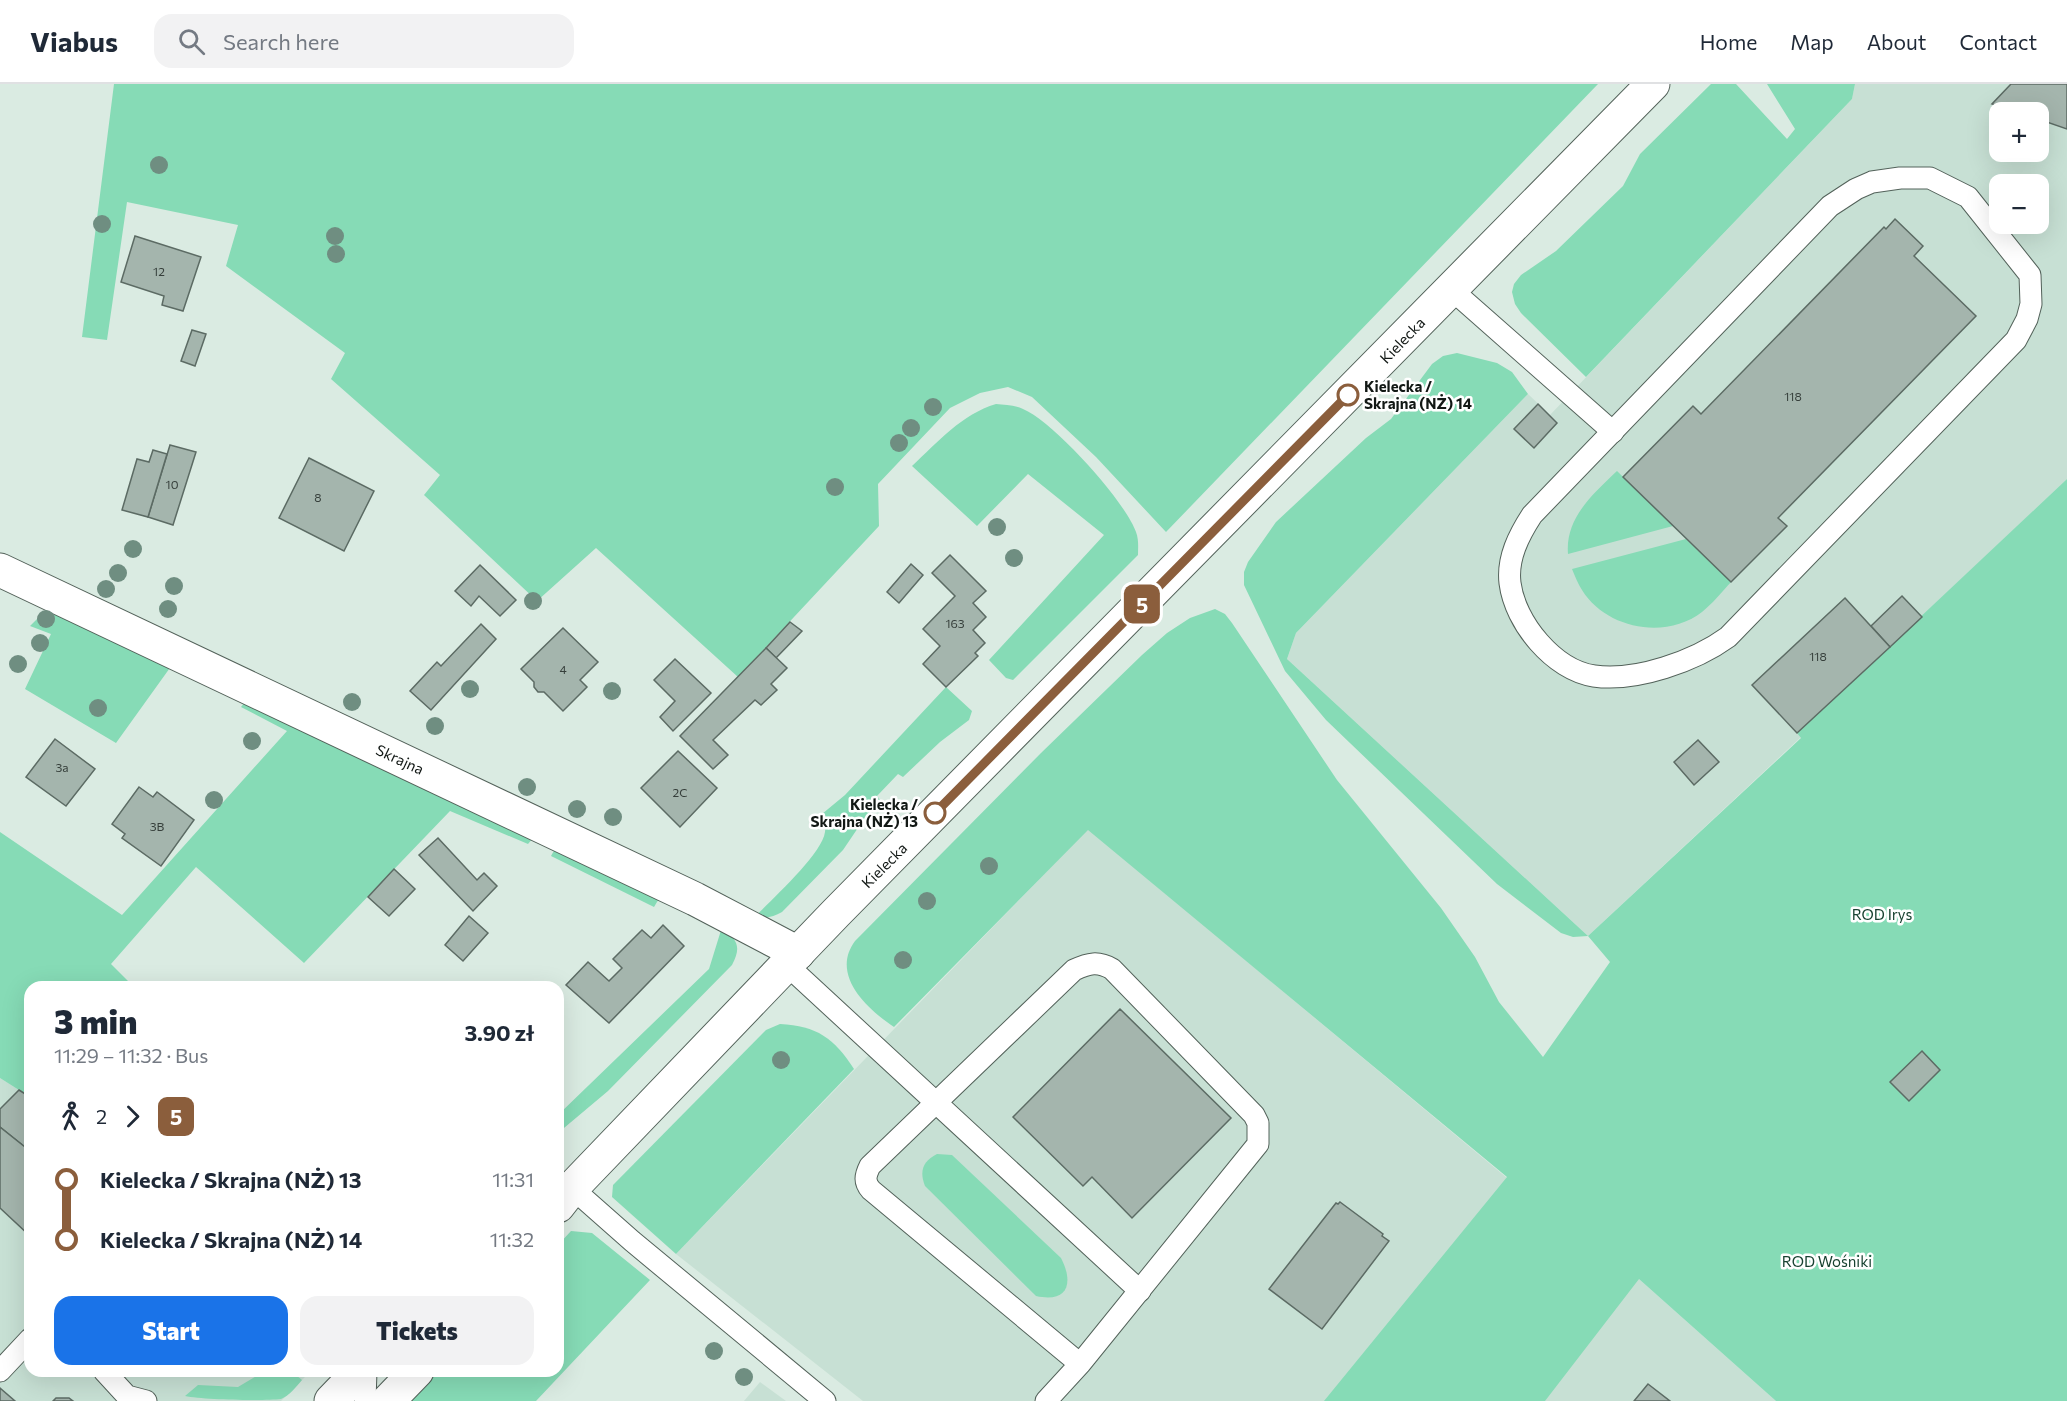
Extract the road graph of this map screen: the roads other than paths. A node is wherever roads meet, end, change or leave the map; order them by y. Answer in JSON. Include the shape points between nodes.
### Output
{"nodes":[{"id":1,"x":1653,"y":84,"type":"edge"},
{"id":2,"x":1452,"y":290,"type":"junction"},
{"id":3,"x":1613,"y":432,"type":"junction"},
{"id":4,"x":0,"y":570,"type":"edge"},
{"id":5,"x":792,"y":959,"type":"junction"},
{"id":6,"x":936,"y":1103,"type":"junction"},
{"id":7,"x":564,"y":1196,"type":"edge"},
{"id":8,"x":564,"y":1198,"type":"edge"},
{"id":9,"x":1140,"y":1291,"type":"junction"},
{"id":10,"x":24,"y":1345,"type":"edge"},
{"id":11,"x":1080,"y":1364,"type":"junction"},
{"id":12,"x":0,"y":1371,"type":"edge"},
{"id":13,"x":111,"y":1377,"type":"edge"},
{"id":14,"x":360,"y":1377,"type":"edge"},
{"id":15,"x":411,"y":1377,"type":"edge"},
{"id":16,"x":344,"y":1393,"type":"edge"},
{"id":17,"x":135,"y":1399,"type":"edge"},
{"id":18,"x":388,"y":1401,"type":"edge"},
{"id":19,"x":825,"y":1401,"type":"edge"},
{"id":20,"x":1046,"y":1401,"type":"edge"}],
"edges":[{"from":1,"to":2,"type":"main road","name":"Kielecka"},
{"from":2,"to":3,"type":"lane"},
{"from":2,"to":5,"type":"main road","name":"Kielecka"},
{"from":3,"to":3,"type":"lane","via":[[1532,515],[1519,535],[1511,561],[1510,584],[1519,613],[1537,642],[1571,669],[1594,676],[1625,676],[1658,669],[1689,659],[1728,637],[2016,340],[2031,304],[2030,274],[1968,197],[1930,178],[1872,182],[1830,206]]},
{"from":4,"to":5,"type":"main road","name":"Skrajna","via":[[695,898]]},
{"from":5,"to":6,"type":"lane"},
{"from":5,"to":7,"type":"main road","name":"Kielecka"},
{"from":6,"to":9,"type":"lane"},
{"from":6,"to":9,"type":"lane","via":[[1074,970],[1094,963],[1112,969],[1258,1123],[1258,1144]]},
{"from":6,"to":11,"type":"lane","via":[[870,1166],[866,1184]]},
{"from":8,"to":19,"type":"lane","via":[[632,1241]]},
{"from":9,"to":11,"type":"lane"},
{"from":10,"to":12,"type":"lane"},
{"from":11,"to":20,"type":"lane"},
{"from":13,"to":17,"type":"lane"},
{"from":14,"to":16,"type":"lane"},
{"from":15,"to":18,"type":"main road"}]}
